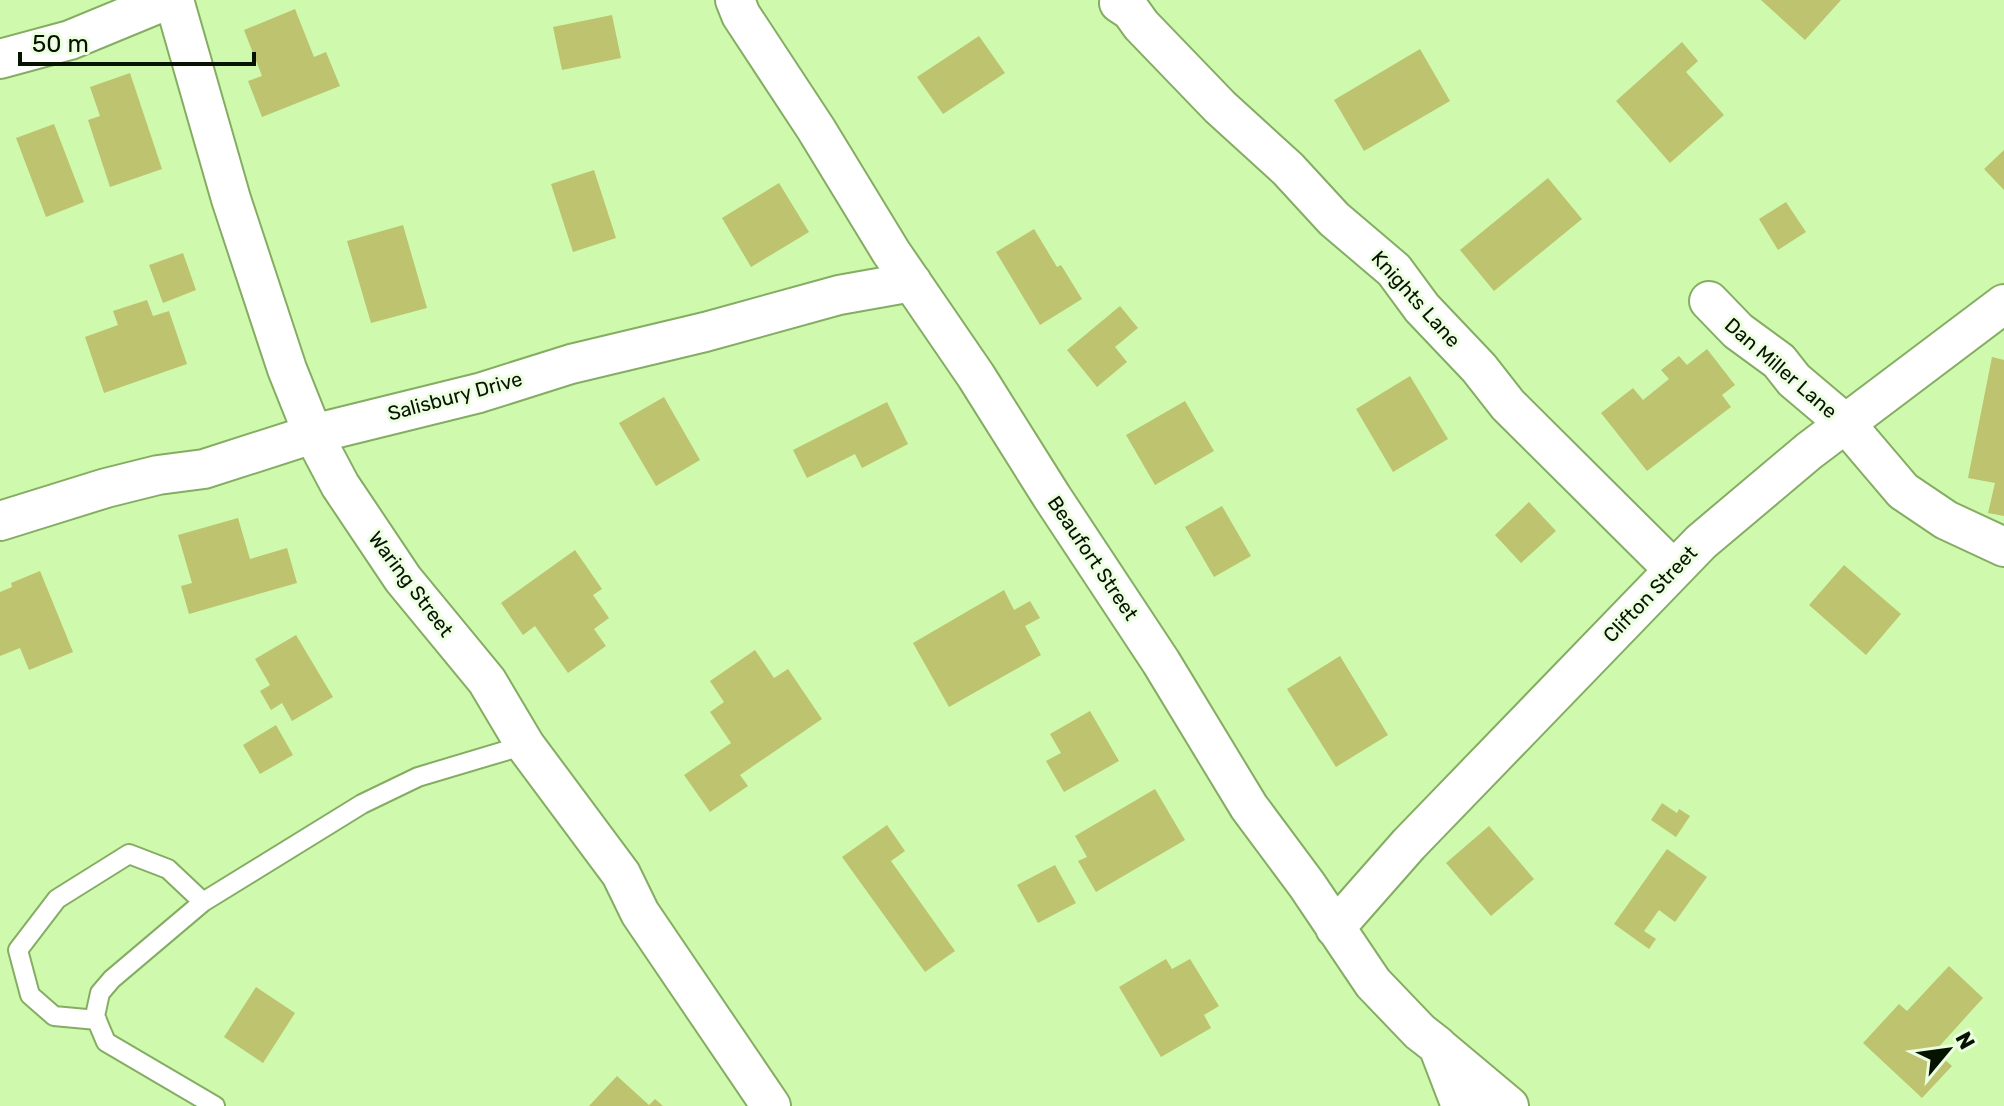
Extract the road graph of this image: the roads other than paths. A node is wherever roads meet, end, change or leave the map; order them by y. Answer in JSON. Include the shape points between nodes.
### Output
{"nodes":[{"id":1,"x":167,"y":0,"type":"edge"},
{"id":2,"x":174,"y":0,"type":"edge"},
{"id":3,"x":735,"y":0,"type":"edge"},
{"id":4,"x":1119,"y":3,"type":"dead end"},
{"id":5,"x":0,"y":59,"type":"edge"},
{"id":6,"x":912,"y":282,"type":"junction"},
{"id":7,"x":1709,"y":301,"type":"dead end"},
{"id":8,"x":2004,"y":304,"type":"edge"},
{"id":9,"x":1846,"y":424,"type":"junction"},
{"id":10,"x":313,"y":434,"type":"junction"},
{"id":11,"x":0,"y":521,"type":"edge"},
{"id":12,"x":2004,"y":547,"type":"edge"},
{"id":13,"x":1673,"y":569,"type":"junction"},
{"id":14,"x":525,"y":745,"type":"junction"},
{"id":15,"x":203,"y":902,"type":"junction"},
{"id":16,"x":1335,"y":928,"type":"junction"},
{"id":17,"x":97,"y":1020,"type":"junction"},
{"id":18,"x":1438,"y":1046,"type":"junction"},
{"id":19,"x":215,"y":1106,"type":"edge"},
{"id":20,"x":771,"y":1106,"type":"edge"},
{"id":21,"x":1461,"y":1106,"type":"edge"},
{"id":22,"x":1509,"y":1106,"type":"edge"}],
"edges":[{"from":1,"to":5,"type":"street","via":[[70,40]]},
{"from":2,"to":10,"type":"street","name":"Waring Street","via":[[231,199]]},
{"from":3,"to":6,"type":"street","name":"Beaufort Street"},
{"from":4,"to":13,"type":"street","name":"Knights Lane","via":[[1334,219],[1394,270],[1508,405]]},
{"from":6,"to":10,"type":"street","name":"Salisbury Drive","via":[[839,295]]},
{"from":6,"to":16,"type":"street","name":"Beaufort Street","via":[[1147,639],[1249,807]]},
{"from":7,"to":9,"type":"street","name":"Dan Miller Lane"},
{"from":8,"to":9,"type":"street","name":"Clifton Street"},
{"from":9,"to":12,"type":"street","name":"Dan Miller Lane","via":[[1903,491],[1946,520]]},
{"from":9,"to":13,"type":"street","name":"Clifton Street"},
{"from":10,"to":11,"type":"street","name":"Salisbury Drive","via":[[204,469],[106,488]]},
{"from":10,"to":14,"type":"street","name":"Waring Street","via":[[403,579],[487,681]]},
{"from":13,"to":16,"type":"street","name":"Clifton Street"},
{"from":14,"to":15,"type":"lane","via":[[418,777],[362,804]]},
{"from":14,"to":20,"type":"street","name":"Waring Street","via":[[621,874],[640,913]]},
{"from":15,"to":17,"type":"lane","via":[[112,979],[100,993]]},
{"from":15,"to":17,"type":"lane","via":[[168,869],[129,854],[57,899],[18,950],[30,995],[54,1016]]},
{"from":16,"to":18,"type":"street","name":"Beaufort Street","via":[[1373,983]]},
{"from":17,"to":19,"type":"lane","via":[[106,1042]]},
{"from":18,"to":21,"type":"street","name":"Beaufort Street"},
{"from":18,"to":22,"type":"street"}]}
